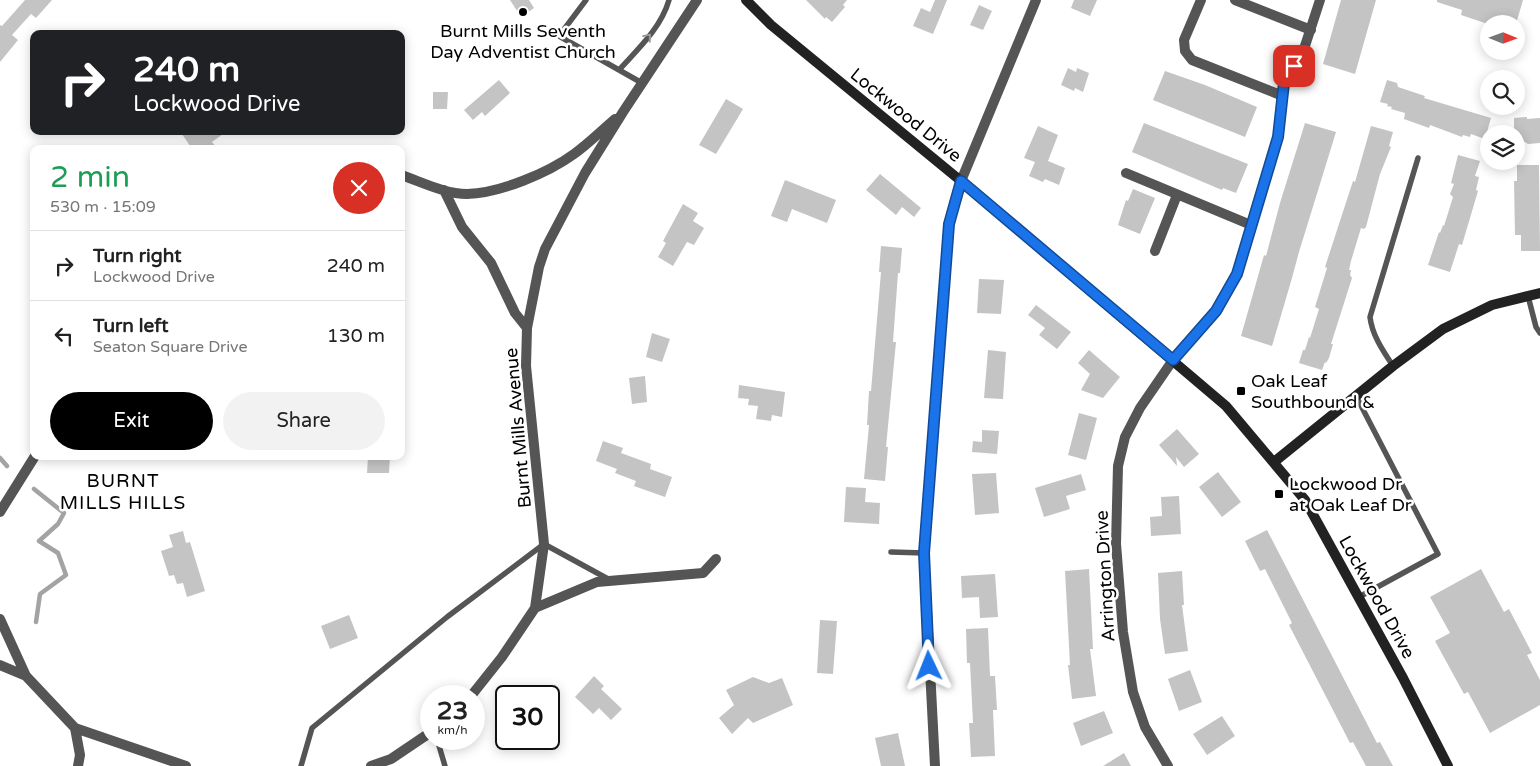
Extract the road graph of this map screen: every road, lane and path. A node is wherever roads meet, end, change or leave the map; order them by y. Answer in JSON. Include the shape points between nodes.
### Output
{"nodes":[{"id":1,"x":586,"y":0,"type":"edge"},
{"id":2,"x":669,"y":0,"type":"edge"},
{"id":3,"x":697,"y":0,"type":"edge"},
{"id":4,"x":746,"y":0,"type":"edge"},
{"id":5,"x":1036,"y":0,"type":"edge"},
{"id":6,"x":1201,"y":0,"type":"edge"},
{"id":7,"x":1235,"y":0,"type":"edge"},
{"id":8,"x":1320,"y":0,"type":"edge"},
{"id":9,"x":1311,"y":30,"type":"junction"},
{"id":10,"x":619,"y":70,"type":"junction"},
{"id":11,"x":642,"y":83,"type":"junction"},
{"id":12,"x":1283,"y":96,"type":"junction"},
{"id":13,"x":623,"y":112,"type":"junction"},
{"id":14,"x":1418,"y":158,"type":"dead end"},
{"id":15,"x":1126,"y":173,"type":"dead end"},
{"id":16,"x":405,"y":176,"type":"edge"},
{"id":17,"x":961,"y":181,"type":"junction"},
{"id":18,"x":444,"y":190,"type":"junction"},
{"id":19,"x":1177,"y":195,"type":"junction"},
{"id":20,"x":1251,"y":225,"type":"junction"},
{"id":21,"x":1155,"y":251,"type":"dead end"},
{"id":22,"x":1540,"y":293,"type":"edge"},
{"id":23,"x":1528,"y":296,"type":"junction"},
{"id":24,"x":527,"y":328,"type":"junction"},
{"id":25,"x":1540,"y":333,"type":"edge"},
{"id":26,"x":1173,"y":360,"type":"junction"},
{"id":27,"x":1393,"y":366,"type":"junction"},
{"id":28,"x":1356,"y":396,"type":"junction"},
{"id":29,"x":32,"y":460,"type":"edge"},
{"id":30,"x":1274,"y":462,"type":"junction"},
{"id":31,"x":0,"y":512,"type":"edge"},
{"id":32,"x":544,"y":544,"type":"junction"},
{"id":33,"x":890,"y":552,"type":"dead end"},
{"id":34,"x":924,"y":553,"type":"junction"},
{"id":35,"x":716,"y":558,"type":"dead end"},
{"id":36,"x":611,"y":580,"type":"junction"},
{"id":37,"x":1359,"y":598,"type":"junction"},
{"id":38,"x":536,"y":608,"type":"junction"},
{"id":39,"x":0,"y":619,"type":"edge"},
{"id":40,"x":0,"y":665,"type":"edge"},
{"id":41,"x":26,"y":676,"type":"junction"},
{"id":42,"x":480,"y":685,"type":"edge"},
{"id":43,"x":76,"y":728,"type":"junction"},
{"id":44,"x":420,"y":739,"type":"edge"},
{"id":45,"x":440,"y":750,"type":"edge"},
{"id":46,"x":78,"y":766,"type":"edge"},
{"id":47,"x":186,"y":766,"type":"edge"},
{"id":48,"x":301,"y":766,"type":"edge"},
{"id":49,"x":371,"y":766,"type":"edge"},
{"id":50,"x":445,"y":766,"type":"edge"},
{"id":51,"x":935,"y":766,"type":"edge"},
{"id":52,"x":1168,"y":766,"type":"edge"},
{"id":53,"x":1448,"y":766,"type":"edge"}],
"edges":[{"from":1,"to":10,"type":"lane","via":[[559,36]]},
{"from":10,"to":2,"type":"lane","one_way":true,"via":[[652,32]]},
{"from":3,"to":11,"type":"street","name":"Burnt Mills Avenue"},
{"from":4,"to":17,"type":"street","name":"Lockwood Drive","via":[[771,25]]},
{"from":5,"to":17,"type":"street"},
{"from":6,"to":12,"type":"street","via":[[1184,40],[1188,56]]},
{"from":7,"to":9,"type":"street"},
{"from":8,"to":9,"type":"street","name":"Arrington Drive"},
{"from":9,"to":12,"type":"street","name":"Arrington Drive","via":[[1284,83]]},
{"from":10,"to":11,"type":"lane"},
{"from":11,"to":13,"type":"street","name":"Burnt Mills Avenue"},
{"from":12,"to":20,"type":"street","name":"Arrington Drive","via":[[1278,137]]},
{"from":13,"to":18,"type":"street","via":[[573,155],[530,179],[467,194]]},
{"from":13,"to":24,"type":"street","name":"Burnt Mills Avenue","via":[[585,173],[545,249]]},
{"from":14,"to":27,"type":"lane","via":[[1370,317],[1371,327]]},
{"from":15,"to":19,"type":"street"},
{"from":16,"to":18,"type":"street"},
{"from":17,"to":26,"type":"street","name":"Lockwood Drive"},
{"from":17,"to":34,"type":"street","via":[[949,224]]},
{"from":18,"to":24,"type":"street","via":[[462,226],[491,263],[515,312]]},
{"from":19,"to":20,"type":"street"},
{"from":19,"to":21,"type":"street"},
{"from":20,"to":26,"type":"street","name":"Arrington Drive","via":[[1237,274],[1228,292],[1216,311]]},
{"from":22,"to":23,"type":"street"},
{"from":23,"to":25,"type":"lane"},
{"from":23,"to":27,"type":"street","via":[[1492,305],[1442,329]]},
{"from":24,"to":32,"type":"street","name":"Burnt Mills Avenue","via":[[526,366]]},
{"from":26,"to":30,"type":"street","name":"Lockwood Drive","via":[[1226,406]]},
{"from":26,"to":52,"type":"street","name":"Arrington Drive","via":[[1140,408],[1125,437],[1118,466],[1116,544],[1123,632],[1133,692],[1145,727]]},
{"from":27,"to":28,"type":"street"},
{"from":28,"to":30,"type":"street"},
{"from":28,"to":37,"type":"lane","via":[[1438,554]]},
{"from":29,"to":31,"type":"street"},
{"from":30,"to":37,"type":"street","name":"Lockwood Drive","via":[[1305,500]]},
{"from":32,"to":36,"type":"lane"},
{"from":32,"to":38,"type":"street","name":"Burnt Mills Avenue"},
{"from":32,"to":48,"type":"lane","via":[[447,617],[312,728]]},
{"from":33,"to":34,"type":"lane"},
{"from":34,"to":51,"type":"street"},
{"from":35,"to":36,"type":"street","via":[[703,573]]},
{"from":36,"to":38,"type":"street","via":[[596,582]]},
{"from":37,"to":53,"type":"street","name":"Lockwood Drive"},
{"from":38,"to":42,"type":"street","name":"Burnt Mills Avenue"},
{"from":39,"to":41,"type":"street"},
{"from":40,"to":41,"type":"street"},
{"from":41,"to":43,"type":"street"},
{"from":43,"to":46,"type":"street","via":[[80,755]]},
{"from":43,"to":47,"type":"street"},
{"from":44,"to":49,"type":"street","via":[[391,759]]},
{"from":45,"to":50,"type":"lane"}]}
